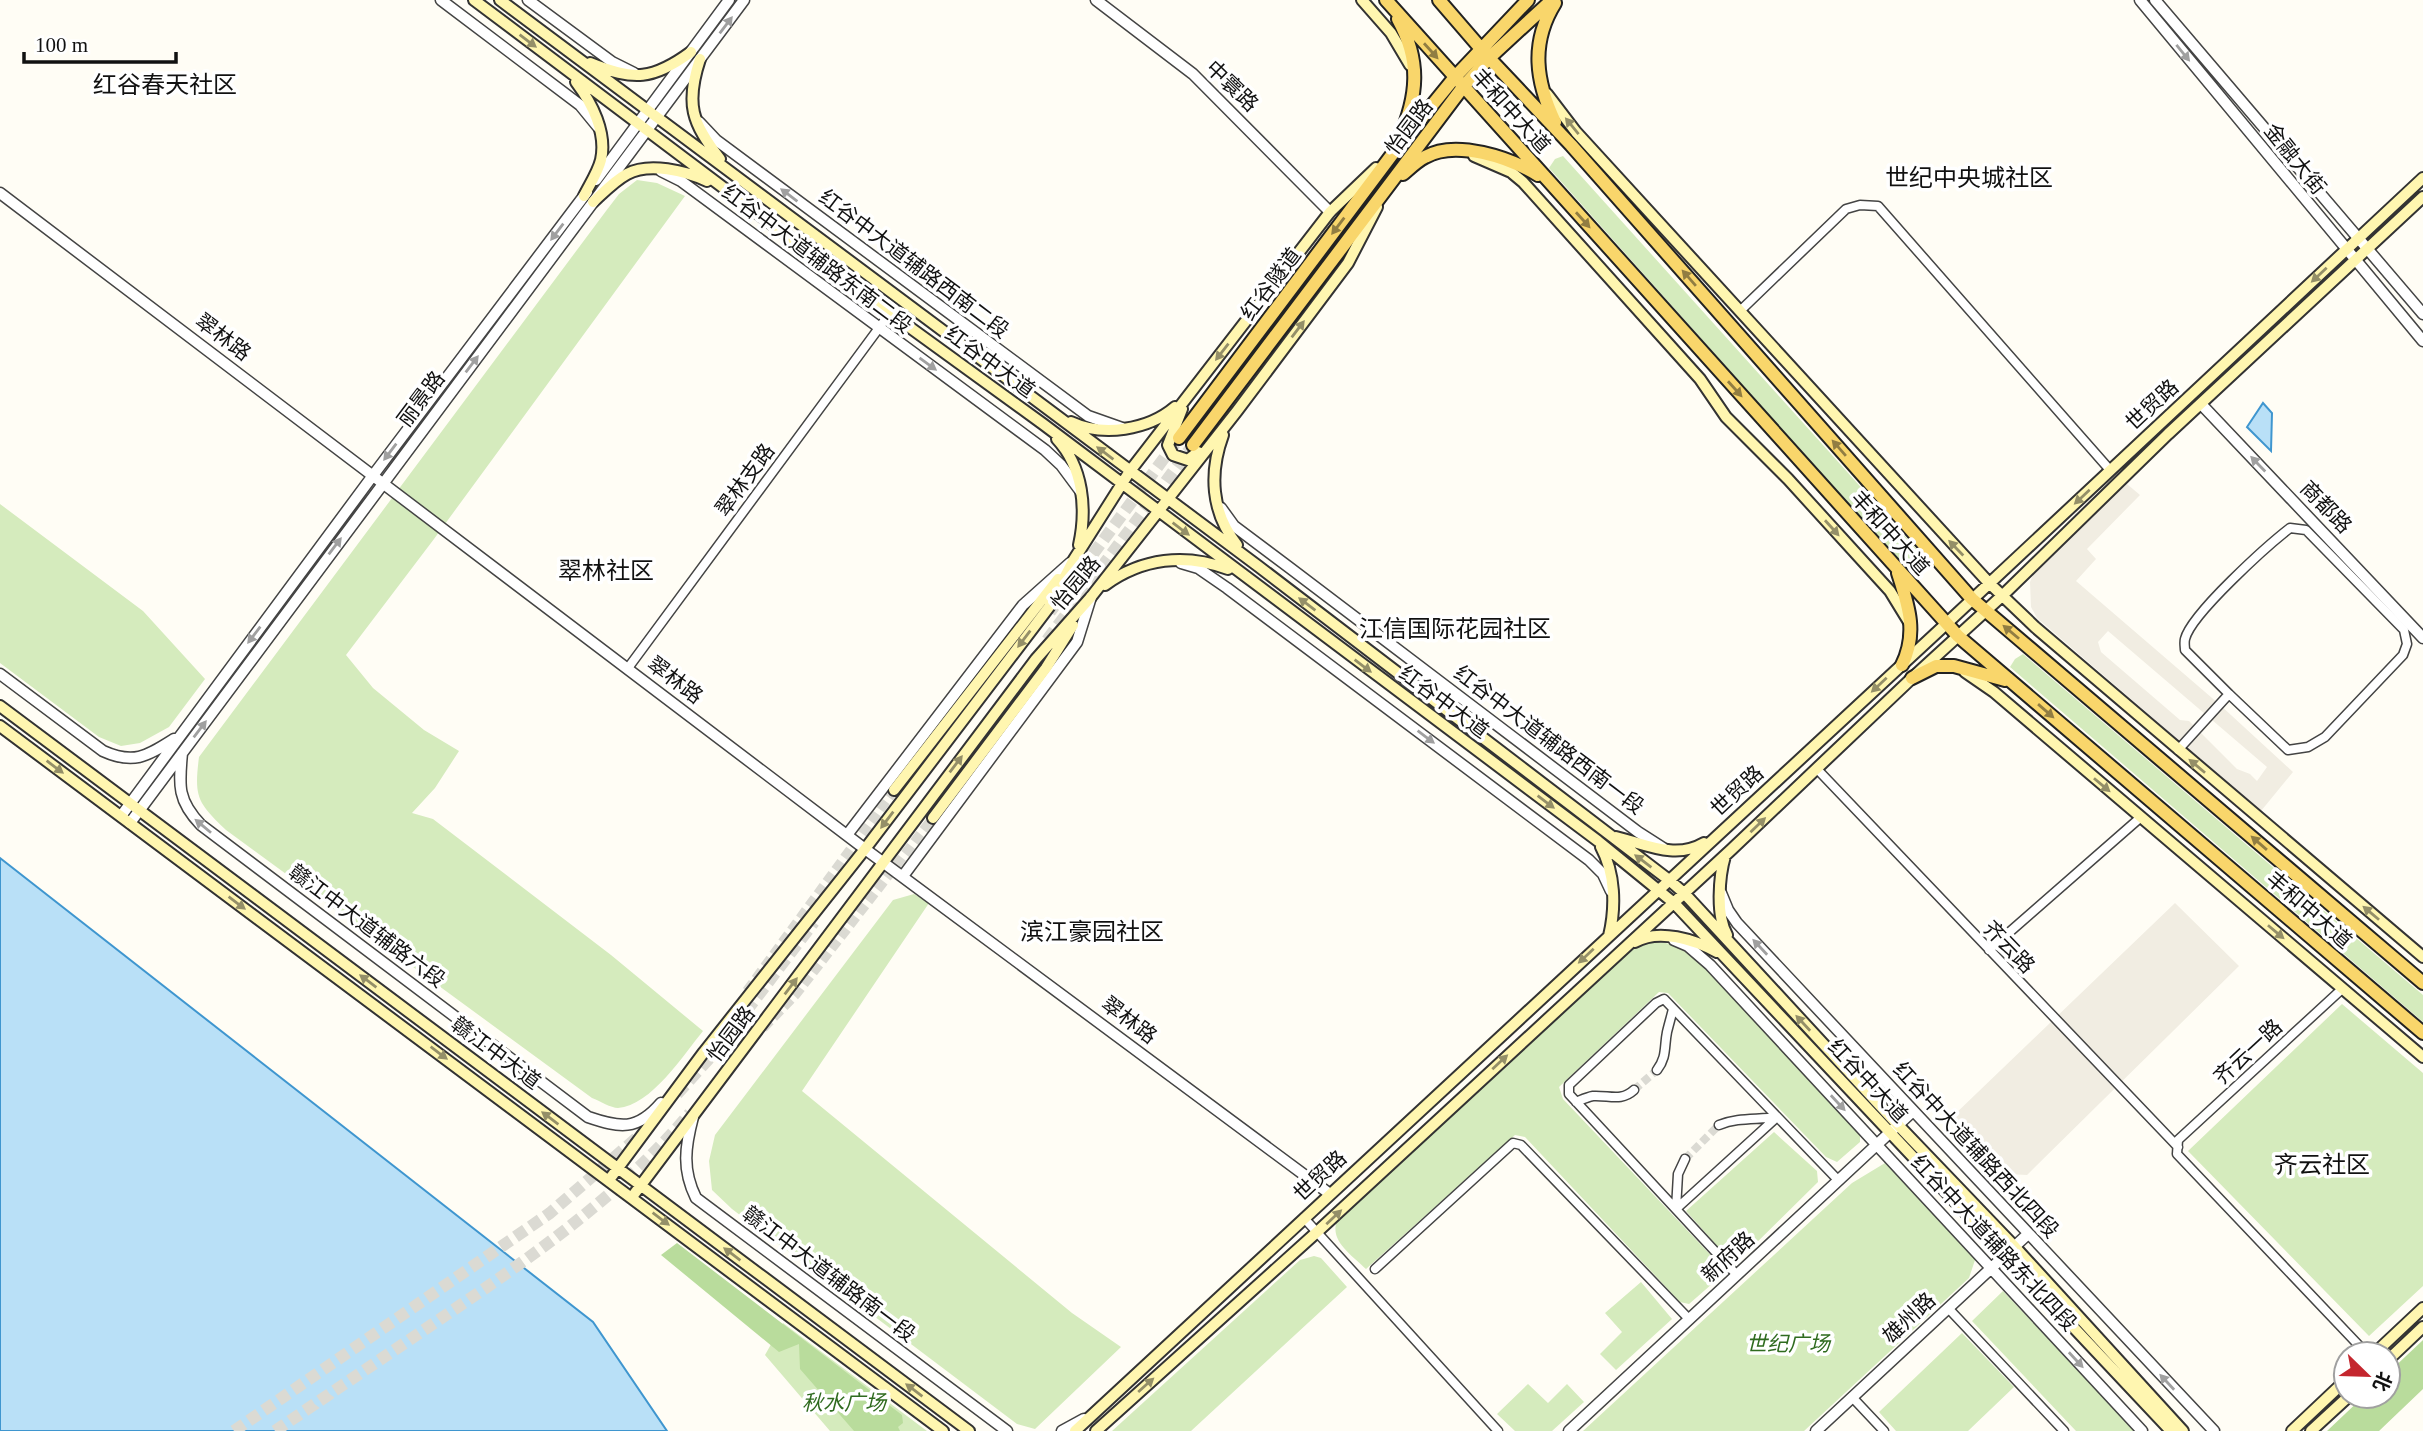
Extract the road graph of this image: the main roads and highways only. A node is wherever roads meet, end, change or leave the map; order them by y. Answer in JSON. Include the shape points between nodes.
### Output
{"nodes":[{"id":1,"x":474,"y":0,"type":"edge"},
{"id":2,"x":500,"y":0,"type":"edge"},
{"id":3,"x":1362,"y":0,"type":"edge"},
{"id":4,"x":1385,"y":0,"type":"edge"},
{"id":5,"x":1438,"y":0,"type":"edge"},
{"id":6,"x":1528,"y":0,"type":"edge"},
{"id":7,"x":1555,"y":0,"type":"edge"},
{"id":8,"x":1485,"y":53,"type":"junction"},
{"id":9,"x":575,"y":57,"type":"junction"},
{"id":10,"x":1538,"y":68,"type":"junction"},
{"id":11,"x":565,"y":69,"type":"junction"},
{"id":12,"x":1415,"y":76,"type":"junction"},
{"id":13,"x":1459,"y":82,"type":"junction"},
{"id":14,"x":1572,"y":145,"type":"junction"},
{"id":15,"x":1462,"y":151,"type":"junction"},
{"id":16,"x":1394,"y":152,"type":"junction"},
{"id":17,"x":730,"y":173,"type":"junction"},
{"id":18,"x":2423,"y":178,"type":"edge"},
{"id":19,"x":1548,"y":181,"type":"junction"},
{"id":20,"x":1389,"y":185,"type":"junction"},
{"id":21,"x":724,"y":189,"type":"junction"},
{"id":22,"x":2423,"y":197,"type":"edge"},
{"id":23,"x":1187,"y":397,"type":"junction"},
{"id":24,"x":1237,"y":411,"type":"junction"},
{"id":25,"x":1053,"y":414,"type":"junction"},
{"id":26,"x":1043,"y":424,"type":"junction"},
{"id":27,"x":1179,"y":438,"type":"tunnel mouth"},
{"id":28,"x":1193,"y":445,"type":"tunnel mouth"},
{"id":29,"x":1130,"y":471,"type":"junction"},
{"id":30,"x":1121,"y":484,"type":"junction"},
{"id":31,"x":1167,"y":499,"type":"junction"},
{"id":32,"x":1158,"y":512,"type":"junction"},
{"id":33,"x":1073,"y":561,"type":"junction"},
{"id":34,"x":1258,"y":566,"type":"junction"},
{"id":35,"x":1897,"y":569,"type":"junction"},
{"id":36,"x":1241,"y":573,"type":"junction"},
{"id":37,"x":1989,"y":583,"type":"junction"},
{"id":38,"x":2003,"y":595,"type":"junction"},
{"id":39,"x":1091,"y":597,"type":"junction"},
{"id":40,"x":1972,"y":599,"type":"junction"},
{"id":41,"x":1987,"y":611,"type":"junction"},
{"id":42,"x":1910,"y":623,"type":"junction"},
{"id":43,"x":1946,"y":624,"type":"junction"},
{"id":44,"x":1958,"y":636,"type":"junction"},
{"id":45,"x":1902,"y":664,"type":"junction"},
{"id":46,"x":1954,"y":666,"type":"junction"},
{"id":47,"x":1912,"y":678,"type":"junction"},
{"id":48,"x":2012,"y":682,"type":"junction"},
{"id":49,"x":0,"y":706,"type":"edge"},
{"id":50,"x":0,"y":726,"type":"edge"},
{"id":51,"x":894,"y":790,"type":"tunnel mouth"},
{"id":52,"x":933,"y":818,"type":"tunnel mouth"},
{"id":53,"x":1611,"y":836,"type":"junction"},
{"id":54,"x":1716,"y":837,"type":"junction"},
{"id":55,"x":1598,"y":841,"type":"junction"},
{"id":56,"x":1726,"y":855,"type":"junction"},
{"id":57,"x":1669,"y":880,"type":"junction"},
{"id":58,"x":1658,"y":890,"type":"junction"},
{"id":59,"x":1684,"y":893,"type":"junction"},
{"id":60,"x":1674,"y":902,"type":"junction"},
{"id":61,"x":1609,"y":936,"type":"junction"},
{"id":62,"x":1623,"y":948,"type":"junction"},
{"id":63,"x":1737,"y":953,"type":"junction"},
{"id":64,"x":1726,"y":957,"type":"junction"},
{"id":65,"x":2423,"y":957,"type":"edge"},
{"id":66,"x":2423,"y":983,"type":"edge"},
{"id":67,"x":2423,"y":1033,"type":"edge"},
{"id":68,"x":2423,"y":1057,"type":"edge"},
{"id":69,"x":1894,"y":1128,"type":"junction"},
{"id":70,"x":618,"y":1169,"type":"junction"},
{"id":71,"x":610,"y":1180,"type":"junction"},
{"id":72,"x":641,"y":1186,"type":"junction"},
{"id":73,"x":632,"y":1197,"type":"junction"},
{"id":74,"x":2423,"y":1308,"type":"edge"},
{"id":75,"x":2423,"y":1327,"type":"edge"},
{"id":76,"x":2389,"y":1340,"type":"edge"},
{"id":77,"x":2402,"y":1347,"type":"edge"},
{"id":78,"x":2332,"y":1393,"type":"edge"},
{"id":79,"x":2333,"y":1410,"type":"edge"},
{"id":80,"x":1098,"y":1430,"type":"edge"},
{"id":81,"x":2177,"y":1430,"type":"edge"},
{"id":82,"x":943,"y":1431,"type":"edge"},
{"id":83,"x":969,"y":1431,"type":"edge"},
{"id":84,"x":1075,"y":1431,"type":"edge"},
{"id":85,"x":2292,"y":1431,"type":"edge"},
{"id":86,"x":2311,"y":1431,"type":"edge"}],
"edges":[{"from":1,"to":11,"type":"main road","name":"红谷中大道","one_way":true},
{"from":2,"to":9,"type":"main road","name":"红谷中大道"},
{"from":3,"to":12,"type":"main road","via":[[1391,33]]},
{"from":4,"to":12,"type":"main road","via":[[1411,48]]},
{"from":4,"to":13,"type":"main road","name":"丰和中大道","one_way":true},
{"from":5,"to":8,"type":"main road","name":"丰和中大道"},
{"from":6,"to":8,"type":"main road","name":"怡园路"},
{"from":7,"to":8,"type":"main road","name":"怡园路"},
{"from":7,"to":10,"type":"main road","via":[[1544,26]]},
{"from":8,"to":13,"type":"main road","name":"怡园路"},
{"from":8,"to":14,"type":"main road","name":"丰和中大道"},
{"from":9,"to":17,"type":"main road","name":"红谷中大道"},
{"from":9,"to":17,"type":"main road","via":[[641,76],[695,56],[692,113]]},
{"from":10,"to":14,"type":"main road","via":[[1543,96]]},
{"from":37,"to":10,"type":"main road","one_way":true,"via":[[1576,132],[1549,98]]},
{"from":11,"to":21,"type":"main road","name":"红谷中大道"},
{"from":11,"to":21,"type":"main road","via":[[586,95],[601,131],[601,160],[589,199],[628,173],[654,169],[700,177]]},
{"from":12,"to":16,"type":"main road","via":[[1410,113]]},
{"from":13,"to":16,"type":"main road","name":"怡园路"},
{"from":13,"to":19,"type":"main road","name":"丰和中大道"},
{"from":13,"to":20,"type":"main road","name":"怡园路"},
{"from":40,"to":14,"type":"main road","name":"丰和中大道","one_way":true},
{"from":15,"to":19,"type":"main road","via":[[1506,160]]},
{"from":15,"to":20,"type":"main road","via":[[1426,156]]},
{"from":15,"to":42,"type":"main road","one_way":true,"via":[[1523,182],[1700,379],[1726,417],[1890,591]]},
{"from":16,"to":23,"type":"main road","name":"怡园路","one_way":true,"via":[[1331,212]]},
{"from":16,"to":27,"type":"main road","name":"红谷隧道","one_way":true},
{"from":17,"to":25,"type":"main road","name":"红谷中大道"},
{"from":18,"to":37,"type":"main road","name":"世贸路","one_way":true},
{"from":19,"to":35,"type":"main road","name":"丰和中大道","one_way":true},
{"from":24,"to":20,"type":"main road","name":"怡园路","one_way":true,"via":[[1348,262]]},
{"from":20,"to":28,"type":"main road","name":"红谷隧道"},
{"from":21,"to":26,"type":"main road","name":"红谷中大道"},
{"from":22,"to":38,"type":"main road","name":"世贸路"},
{"from":23,"to":24,"type":"main road","via":[[1168,445],[1173,454],[1188,460]]},
{"from":23,"to":25,"type":"main road","via":[[1159,418],[1125,429],[1100,430]]},
{"from":23,"to":29,"type":"main road","name":"怡园路"},
{"from":24,"to":31,"type":"main road","name":"怡园路"},
{"from":24,"to":34,"type":"main road","via":[[1216,452],[1215,498],[1230,536]]},
{"from":29,"to":25,"type":"main road","name":"红谷中大道","one_way":true},
{"from":26,"to":30,"type":"main road","name":"红谷中大道"},
{"from":26,"to":33,"type":"main road","via":[[1062,443],[1082,493],[1083,527]]},
{"from":29,"to":30,"type":"main road","name":"怡园路"},
{"from":29,"to":31,"type":"main road","name":"红谷中大道"},
{"from":30,"to":32,"type":"main road","name":"红谷中大道"},
{"from":30,"to":33,"type":"main road","name":"怡园路"},
{"from":31,"to":32,"type":"main road","name":"怡园路"},
{"from":31,"to":34,"type":"main road","name":"红谷中大道"},
{"from":32,"to":36,"type":"main road","name":"红谷中大道","one_way":true},
{"from":32,"to":39,"type":"main road","name":"怡园路"},
{"from":33,"to":51,"type":"main road"},
{"from":33,"to":70,"type":"main road","name":"怡园路","one_way":true,"via":[[1049,607]]},
{"from":53,"to":34,"type":"main road","name":"红谷中大道","one_way":true},
{"from":35,"to":42,"type":"main road"},
{"from":35,"to":43,"type":"main road","name":"丰和中大道"},
{"from":36,"to":39,"type":"main road","via":[[1194,560],[1170,559],[1118,575]]},
{"from":36,"to":55,"type":"main road","name":"红谷中大道","one_way":true},
{"from":37,"to":38,"type":"main road"},
{"from":37,"to":40,"type":"main road","name":"世贸路"},
{"from":38,"to":41,"type":"main road","name":"世贸路"},
{"from":65,"to":38,"type":"main road","one_way":true},
{"from":39,"to":52,"type":"main road","via":[[1045,668]]},
{"from":72,"to":39,"type":"main road","name":"怡园路","one_way":true,"via":[[1036,659]]},
{"from":40,"to":41,"type":"main road","name":"丰和中大道"},
{"from":40,"to":43,"type":"main road","name":"世贸路"},
{"from":41,"to":44,"type":"main road","name":"世贸路"},
{"from":66,"to":41,"type":"main road","name":"丰和中大道","one_way":true},
{"from":42,"to":45,"type":"main road","via":[[1909,649]]},
{"from":43,"to":44,"type":"main road","name":"丰和中大道"},
{"from":43,"to":45,"type":"main road","name":"世贸路"},
{"from":44,"to":47,"type":"main road","name":"世贸路"},
{"from":44,"to":48,"type":"main road","name":"丰和中大道"},
{"from":45,"to":54,"type":"main road","name":"世贸路","one_way":true},
{"from":46,"to":47,"type":"main road","via":[[1936,667]]},
{"from":46,"to":48,"type":"main road"},
{"from":46,"to":68,"type":"main road","one_way":true,"via":[[1994,692]]},
{"from":56,"to":47,"type":"main road","name":"世贸路","one_way":true},
{"from":48,"to":67,"type":"main road","name":"丰和中大道","one_way":true},
{"from":70,"to":49,"type":"main road","name":"赣江中大道","one_way":true},
{"from":50,"to":71,"type":"main road","name":"赣江中大道","one_way":true},
{"from":53,"to":54,"type":"main road","via":[[1670,852],[1695,848]]},
{"from":57,"to":53,"type":"main road","name":"红谷中大道","one_way":true},
{"from":54,"to":57,"type":"main road","name":"世贸路"},
{"from":55,"to":58,"type":"main road","name":"红谷中大道"},
{"from":55,"to":61,"type":"main road","via":[[1606,856],[1614,898]]},
{"from":56,"to":59,"type":"main road","name":"世贸路"},
{"from":56,"to":63,"type":"main road","via":[[1719,874],[1723,928]]},
{"from":57,"to":58,"type":"main road","name":"世贸路"},
{"from":57,"to":59,"type":"main road","name":"红谷中大道"},
{"from":58,"to":60,"type":"main road","name":"红谷中大道"},
{"from":58,"to":61,"type":"main road","name":"世贸路"},
{"from":59,"to":60,"type":"main road","name":"世贸路"},
{"from":59,"to":63,"type":"main road","name":"红谷中大道"},
{"from":60,"to":62,"type":"main road","name":"世贸路"},
{"from":60,"to":64,"type":"main road","name":"红谷中大道"},
{"from":61,"to":84,"type":"main road","name":"世贸路","one_way":true},
{"from":62,"to":64,"type":"main road","via":[[1641,939],[1668,936]]},
{"from":80,"to":62,"type":"main road","name":"世贸路","one_way":true},
{"from":69,"to":63,"type":"main road","name":"红谷中大道","one_way":true},
{"from":64,"to":69,"type":"main road","name":"红谷中大道"},
{"from":69,"to":81,"type":"main road","name":"红谷中大道"},
{"from":70,"to":71,"type":"main road","name":"怡园路"},
{"from":70,"to":72,"type":"main road","name":"赣江中大道"},
{"from":71,"to":73,"type":"main road","name":"赣江中大道"},
{"from":72,"to":73,"type":"main road","name":"怡园路"},
{"from":83,"to":72,"type":"main road","name":"赣江中大道","one_way":true},
{"from":73,"to":82,"type":"main road","name":"赣江中大道","one_way":true},
{"from":74,"to":76,"type":"main road"},
{"from":75,"to":77,"type":"main road"},
{"from":78,"to":85,"type":"main road"},
{"from":79,"to":86,"type":"main road"}]}
